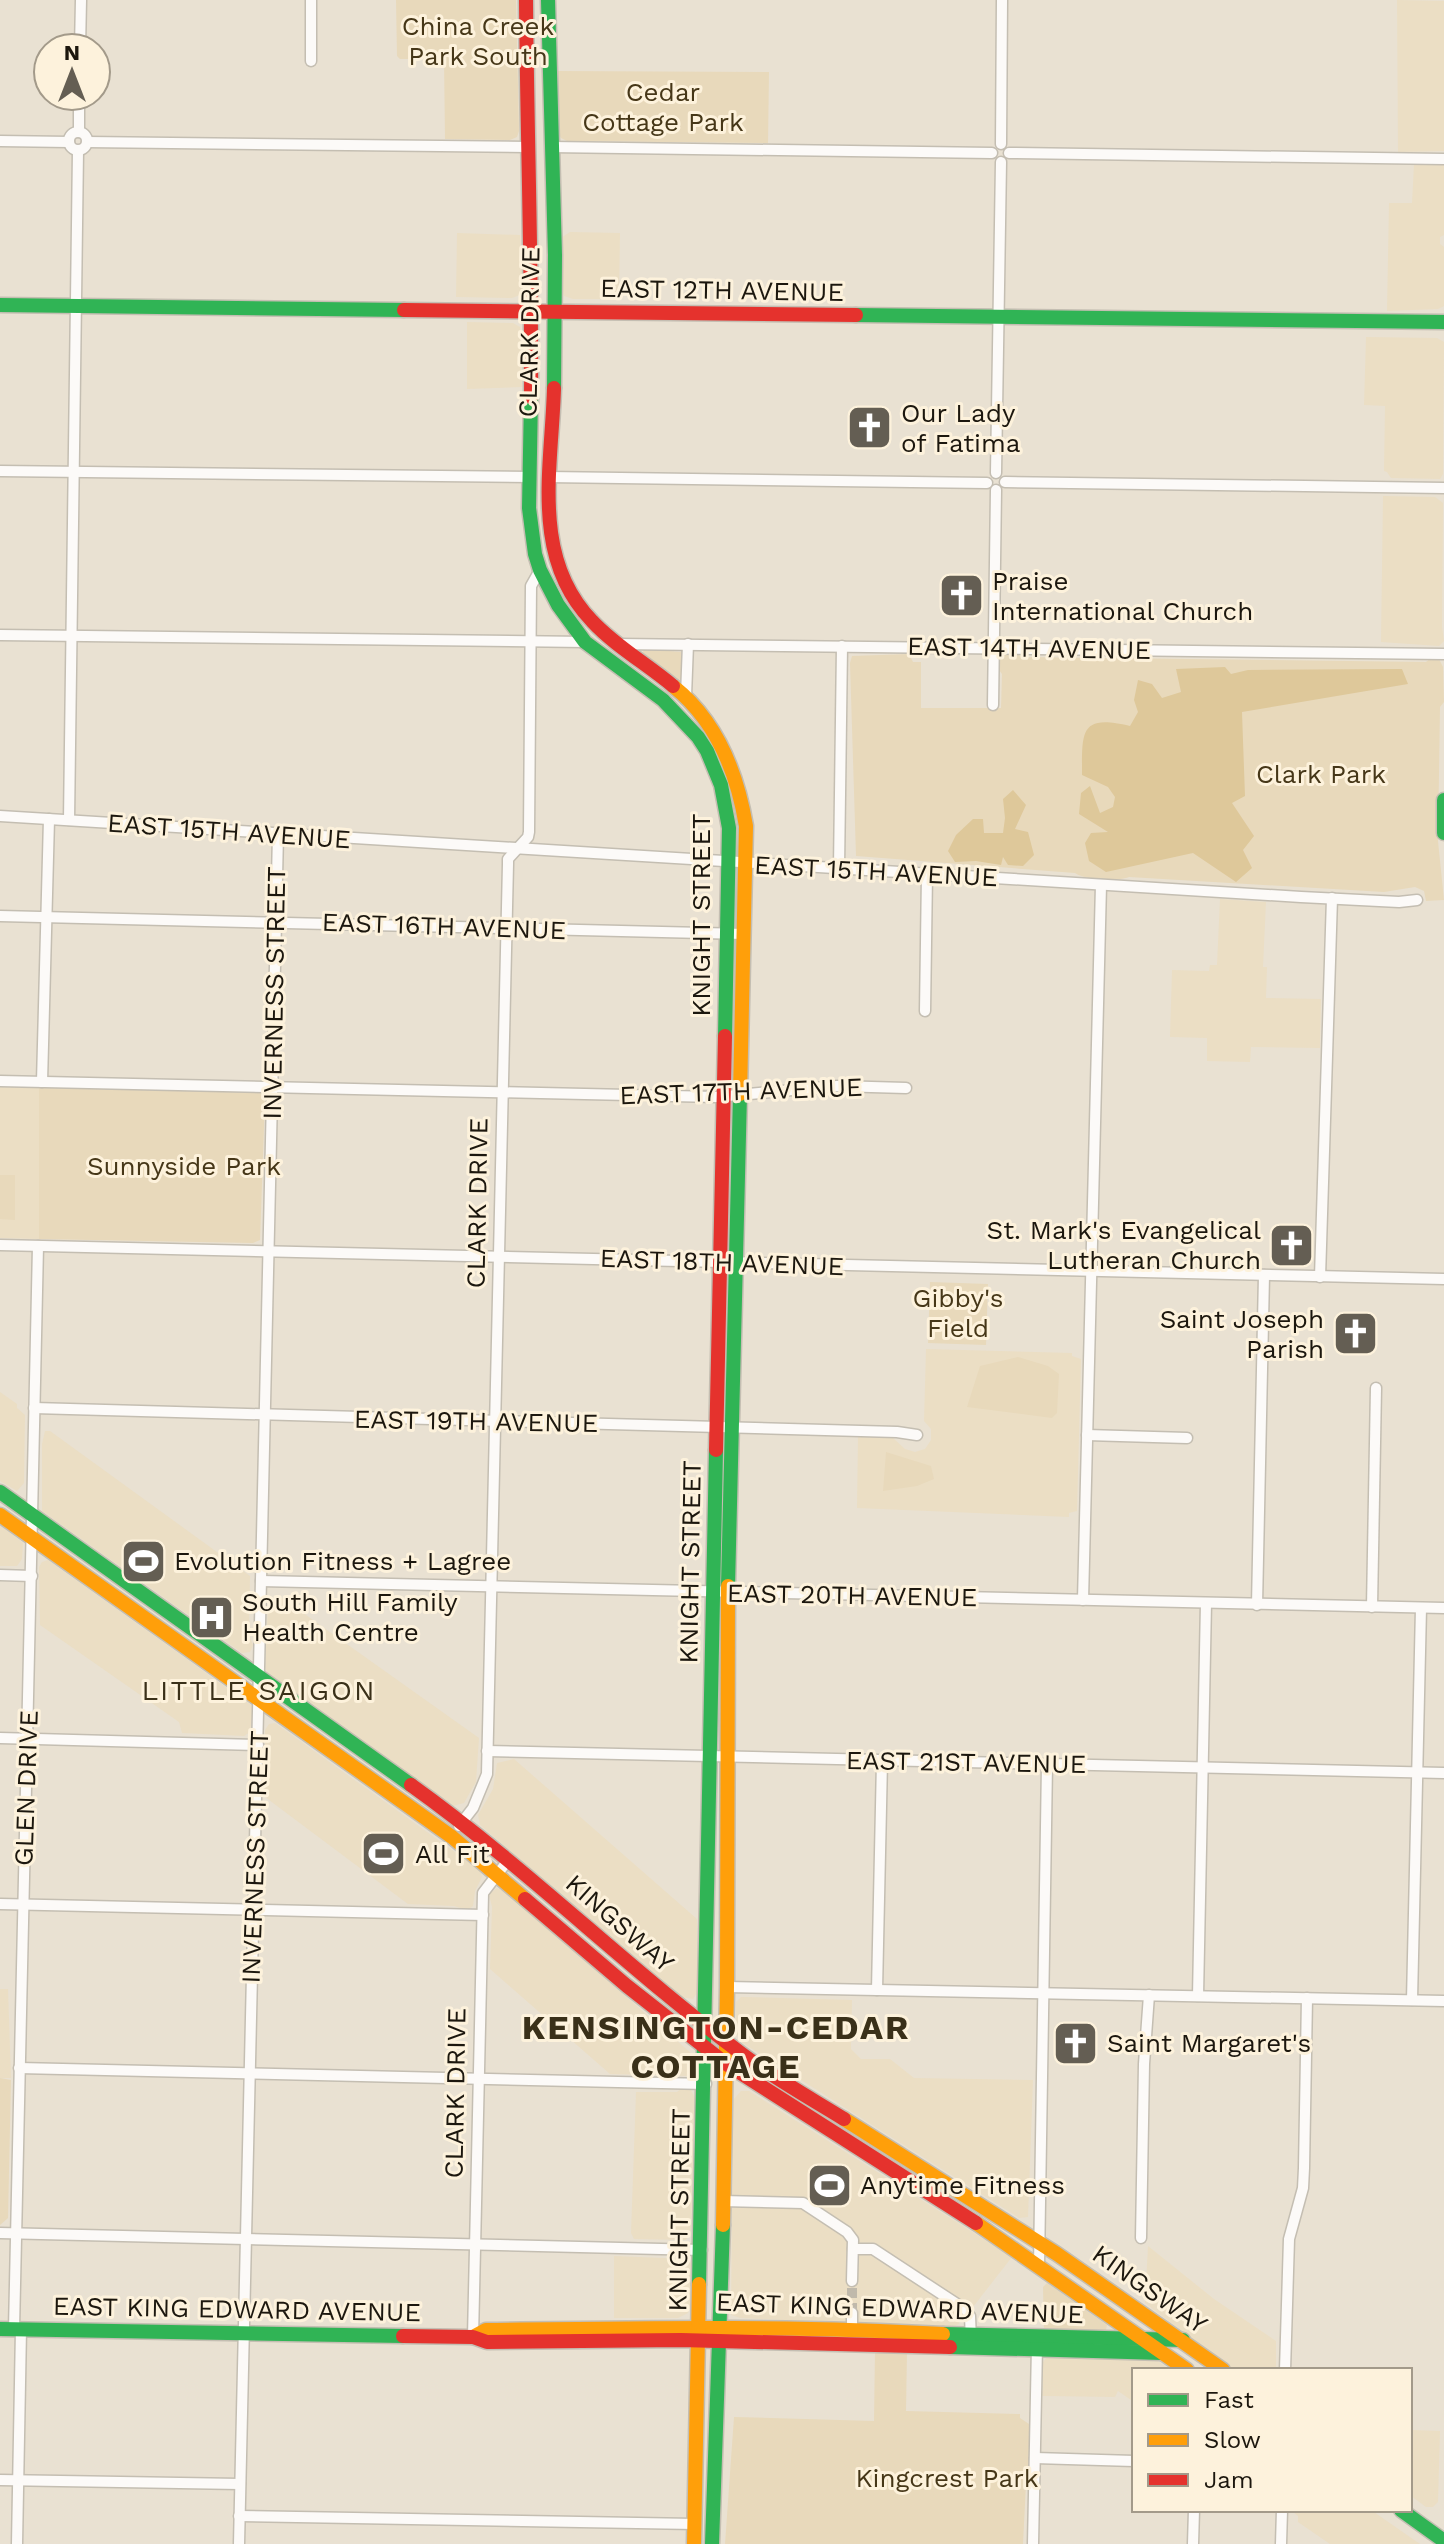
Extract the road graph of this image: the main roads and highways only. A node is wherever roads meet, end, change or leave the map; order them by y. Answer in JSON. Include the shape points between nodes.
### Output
{"nodes":[{"id":1,"x":526,"y":0,"type":"edge"},
{"id":2,"x":548,"y":0,"type":"edge"},
{"id":3,"x":0,"y":305,"type":"edge"},
{"id":4,"x":532,"y":312,"type":"junction"},
{"id":5,"x":555,"y":312,"type":"junction"},
{"id":6,"x":1444,"y":322,"type":"edge"},
{"id":7,"x":585,"y":642,"type":"joint"},
{"id":8,"x":614,"y":644,"type":"joint"},
{"id":9,"x":1444,"y":800,"type":"edge"},
{"id":10,"x":1444,"y":833,"type":"edge"},
{"id":11,"x":731,"y":1095,"type":"junction"},
{"id":12,"x":0,"y":1492,"type":"edge"},
{"id":13,"x":0,"y":1515,"type":"edge"},
{"id":14,"x":717,"y":1756,"type":"junction"},
{"id":15,"x":706,"y":2026,"type":"junction"},
{"id":16,"x":726,"y":2041,"type":"junction"},
{"id":17,"x":706,"y":2050,"type":"junction"},
{"id":18,"x":725,"y":2063,"type":"junction"},
{"id":19,"x":12,"y":2329,"type":"edge"},
{"id":20,"x":700,"y":2334,"type":"junction"},
{"id":21,"x":720,"y":2334,"type":"junction"},
{"id":22,"x":1141,"y":2339,"type":"junction"},
{"id":23,"x":1183,"y":2340,"type":"junction"},
{"id":24,"x":971,"y":2342,"type":"junction"},
{"id":25,"x":1037,"y":2344,"type":"junction"},
{"id":26,"x":1163,"y":2353,"type":"junction"},
{"id":27,"x":1184,"y":2368,"type":"edge"},
{"id":28,"x":1220,"y":2368,"type":"edge"},
{"id":29,"x":1404,"y":2512,"type":"edge"},
{"id":30,"x":1444,"y":2541,"type":"edge"},
{"id":31,"x":694,"y":2544,"type":"edge"},
{"id":32,"x":712,"y":2544,"type":"edge"}],
"edges":[{"from":1,"to":4,"type":"main road","name":"CLARK DRIVE"},
{"from":2,"to":5,"type":"main road","name":"CLARK DRIVE"},
{"from":3,"to":4,"type":"main road","name":"EAST 12TH AVENUE"},
{"from":4,"to":5,"type":"main road","name":"EAST 12TH AVENUE"},
{"from":4,"to":7,"type":"main road","name":"CLARK DRIVE","via":[[530,525],[540,570]]},
{"from":5,"to":6,"type":"main road","name":"EAST 12TH AVENUE"},
{"from":5,"to":8,"type":"main road","name":"CLARK DRIVE","via":[[548,520],[562,577],[593,625]]},
{"from":7,"to":11,"type":"main road","name":"KNIGHT STREET","via":[[663,700],[698,737],[721,785],[729,862]]},
{"from":8,"to":11,"type":"main road","name":"KNIGHT STREET","via":[[686,696],[716,735],[744,806],[744,934]]},
{"from":9,"to":10,"type":"main road"},
{"from":11,"to":14,"type":"main road","name":"KNIGHT STREET"},
{"from":12,"to":15,"type":"main road","name":"KINGSWAY","via":[[462,1822]]},
{"from":13,"to":17,"type":"main road","name":"KINGSWAY","via":[[452,1837]]},
{"from":14,"to":15,"type":"main road","name":"KNIGHT STREET"},
{"from":14,"to":16,"type":"main road","name":"KNIGHT STREET"},
{"from":15,"to":16,"type":"main road","name":"KINGSWAY"},
{"from":15,"to":17,"type":"main road","name":"KNIGHT STREET"},
{"from":16,"to":18,"type":"main road","name":"KNIGHT STREET"},
{"from":16,"to":23,"type":"main road","name":"KINGSWAY"},
{"from":17,"to":18,"type":"main road","name":"KINGSWAY"},
{"from":17,"to":20,"type":"main road","name":"KNIGHT STREET"},
{"from":18,"to":21,"type":"main road","name":"KNIGHT STREET"},
{"from":18,"to":22,"type":"main road","name":"KINGSWAY","via":[[1039,2265]]},
{"from":19,"to":20,"type":"main road","name":"EAST KING EDWARD AVENUE","via":[[473,2337],[487,2342]]},
{"from":20,"to":21,"type":"main road","name":"EAST KING EDWARD AVENUE"},
{"from":20,"to":31,"type":"main road","name":"KNIGHT STREET"},
{"from":21,"to":24,"type":"main road","name":"EAST KING EDWARD AVENUE"},
{"from":21,"to":24,"type":"main road","name":"EAST KING EDWARD AVENUE","via":[[852,2329]]},
{"from":21,"to":32,"type":"main road","name":"KNIGHT STREET"},
{"from":22,"to":23,"type":"main road","name":"EAST KING EDWARD AVENUE"},
{"from":22,"to":25,"type":"main road","name":"EAST KING EDWARD AVENUE"},
{"from":22,"to":26,"type":"main road","name":"KINGSWAY"},
{"from":23,"to":28,"type":"main road","name":"KINGSWAY"},
{"from":24,"to":25,"type":"main road","name":"EAST KING EDWARD AVENUE"},
{"from":25,"to":26,"type":"main road","name":"EAST KING EDWARD AVENUE"},
{"from":26,"to":27,"type":"main road","name":"KINGSWAY"},
{"from":29,"to":30,"type":"main road"}]}
